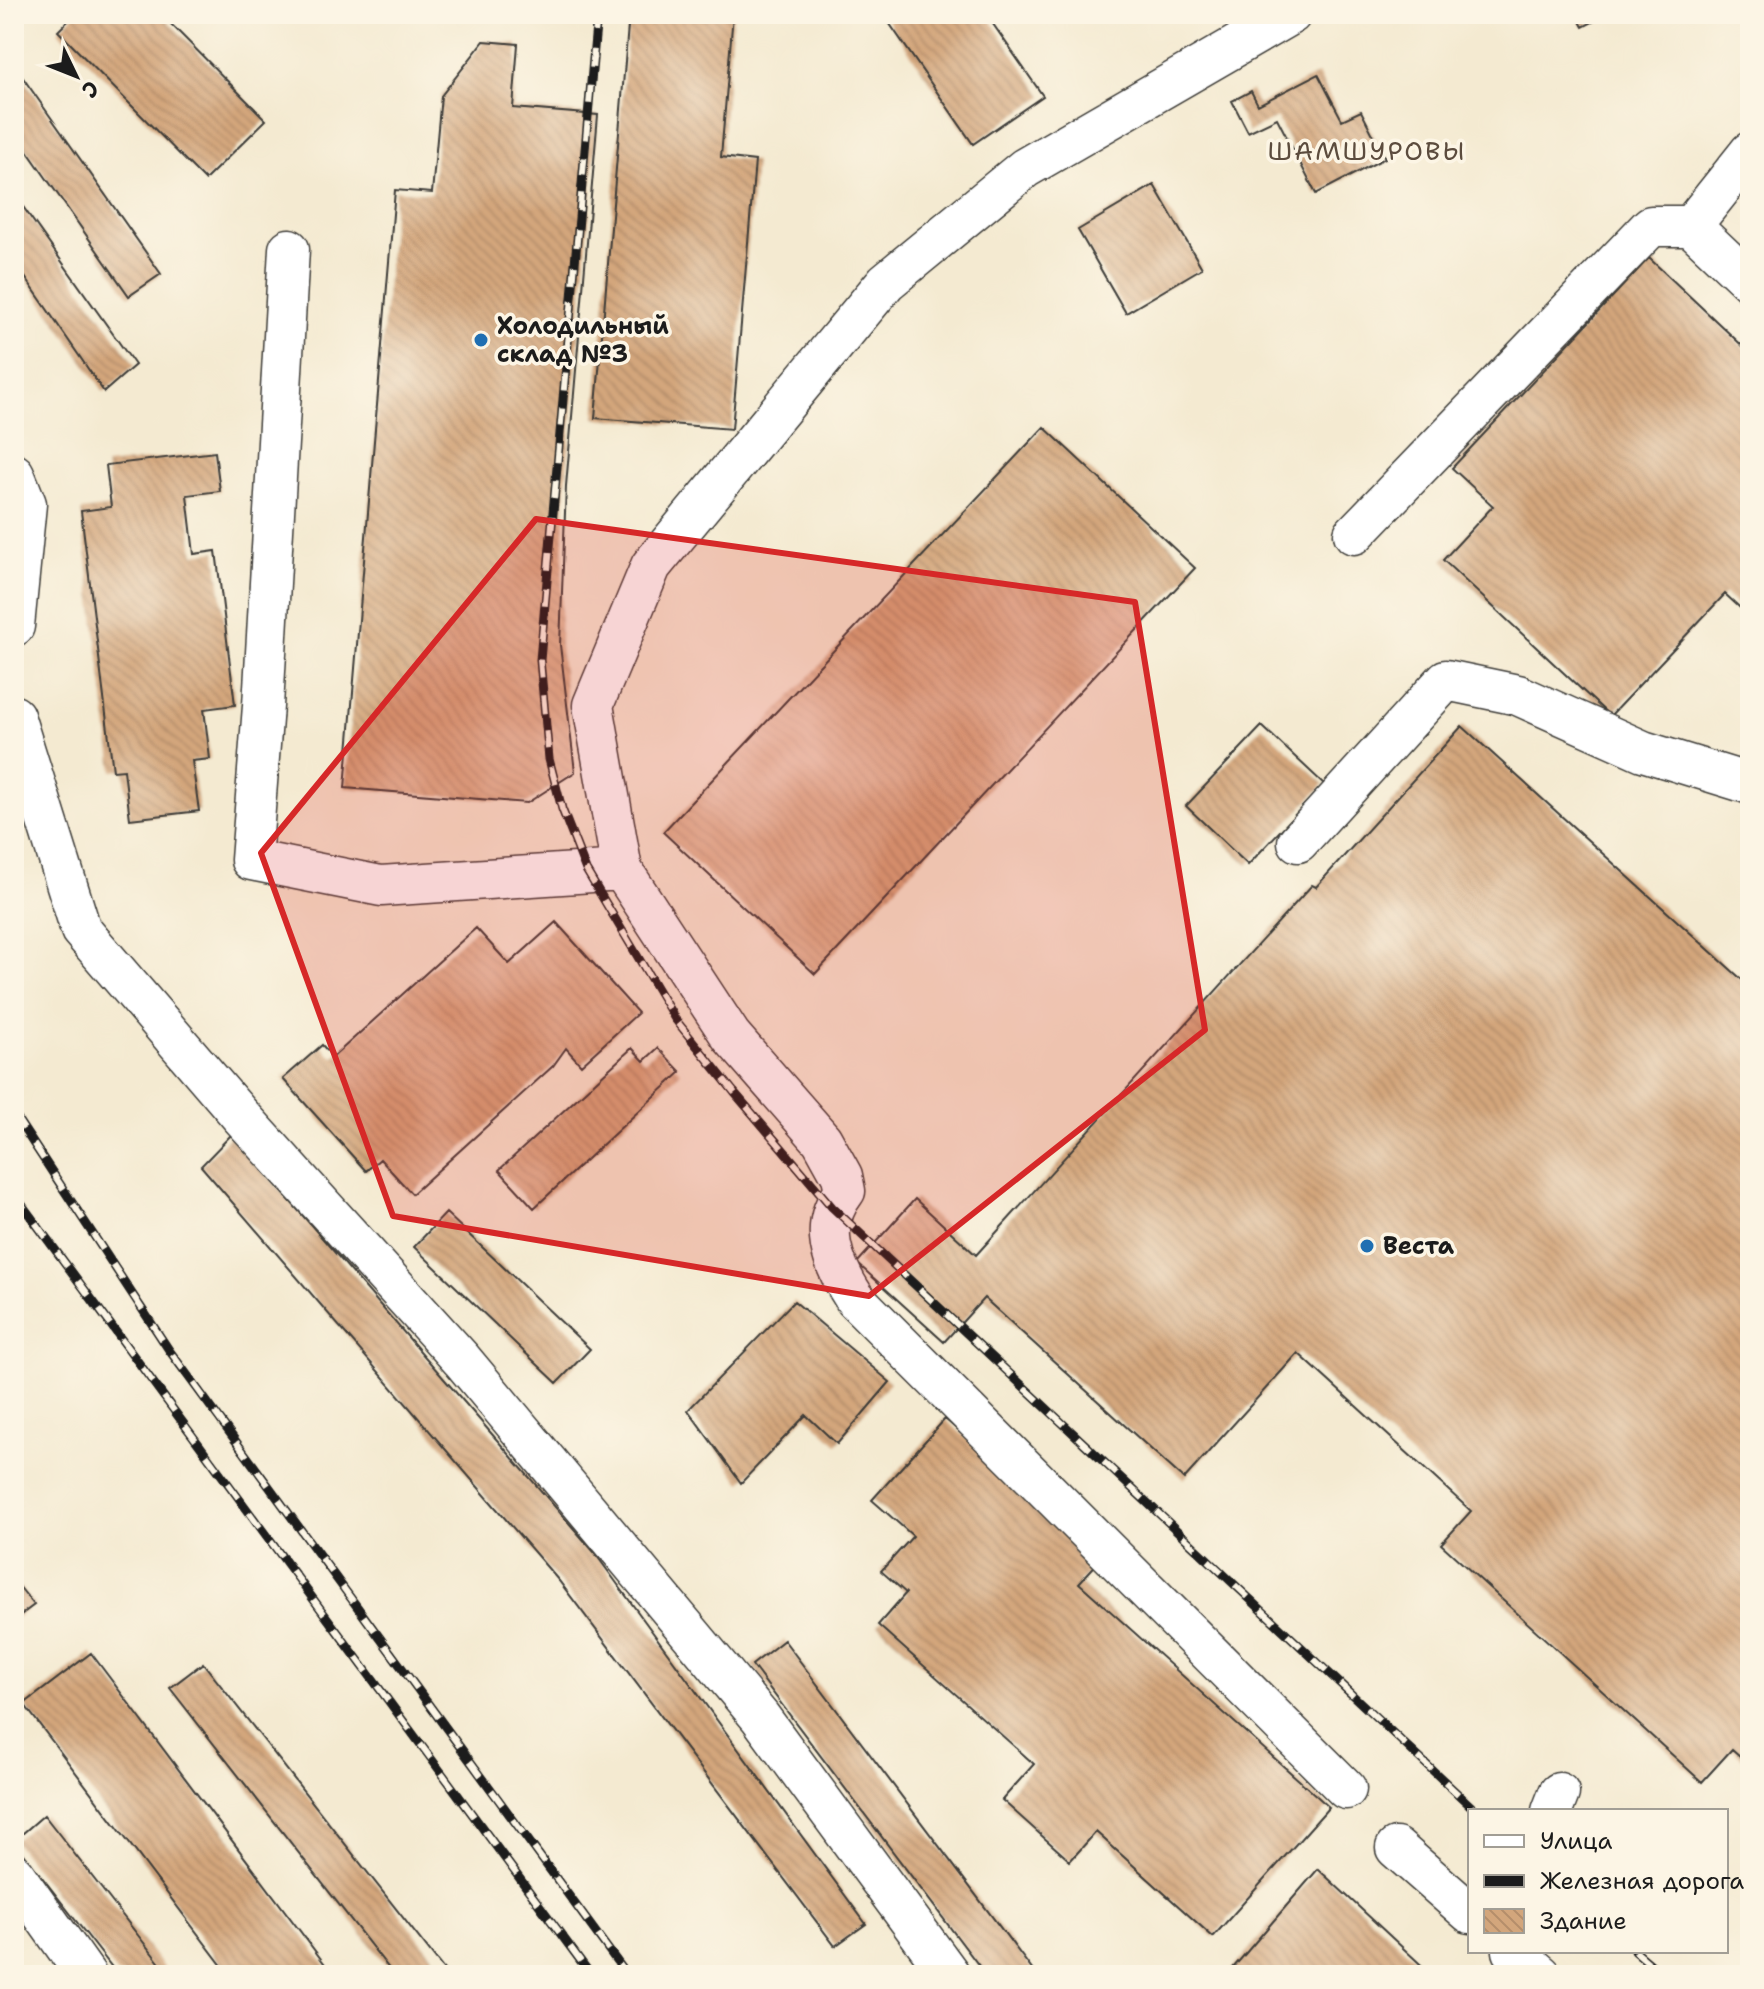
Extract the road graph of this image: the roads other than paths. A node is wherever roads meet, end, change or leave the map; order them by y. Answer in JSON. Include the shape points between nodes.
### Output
{"nodes":[{"id":1,"x":1291,"y":14,"type":"edge"},
{"id":2,"x":1750,"y":152,"type":"edge"},
{"id":3,"x":1691,"y":226,"type":"junction"},
{"id":4,"x":289,"y":249,"type":"dead end"},
{"id":5,"x":1750,"y":282,"type":"edge"},
{"id":6,"x":14,"y":474,"type":"edge"},
{"id":7,"x":1354,"y":534,"type":"dead end"},
{"id":8,"x":14,"y":626,"type":"edge"},
{"id":9,"x":14,"y":716,"type":"edge"},
{"id":10,"x":1750,"y":784,"type":"edge"},
{"id":11,"x":1298,"y":842,"type":"dead end"},
{"id":12,"x":622,"y":870,"type":"junction"},
{"id":13,"x":1346,"y":1789,"type":"dead end"},
{"id":14,"x":1396,"y":1848,"type":"dead end"},
{"id":15,"x":14,"y":1874,"type":"edge"},
{"id":16,"x":1468,"y":1911,"type":"edge"},
{"id":17,"x":1515,"y":1953,"type":"edge"},
{"id":18,"x":86,"y":1975,"type":"edge"},
{"id":19,"x":950,"y":1975,"type":"edge"},
{"id":20,"x":1541,"y":1975,"type":"edge"}],
"edges":[{"from":1,"to":12,"type":"street","via":[[1025,168],[886,282],[651,566],[593,705]]},
{"from":2,"to":3,"type":"street"},
{"from":3,"to":5,"type":"street"},
{"from":3,"to":7,"type":"street","via":[[1651,226]]},
{"from":4,"to":12,"type":"street","via":[[251,860],[381,886]]},
{"from":6,"to":8,"type":"street","via":[[26,504]]},
{"from":9,"to":19,"type":"street","via":[[81,930],[462,1360],[750,1705]]},
{"from":10,"to":11,"type":"street","via":[[1643,751],[1518,695],[1446,680]]},
{"from":12,"to":13,"type":"street","via":[[731,1036],[822,1140],[837,1165],[845,1191],[832,1207],[830,1241],[841,1278],[855,1299]]},
{"from":14,"to":16,"type":"street"},
{"from":15,"to":18,"type":"street"},
{"from":17,"to":20,"type":"street"}]}
